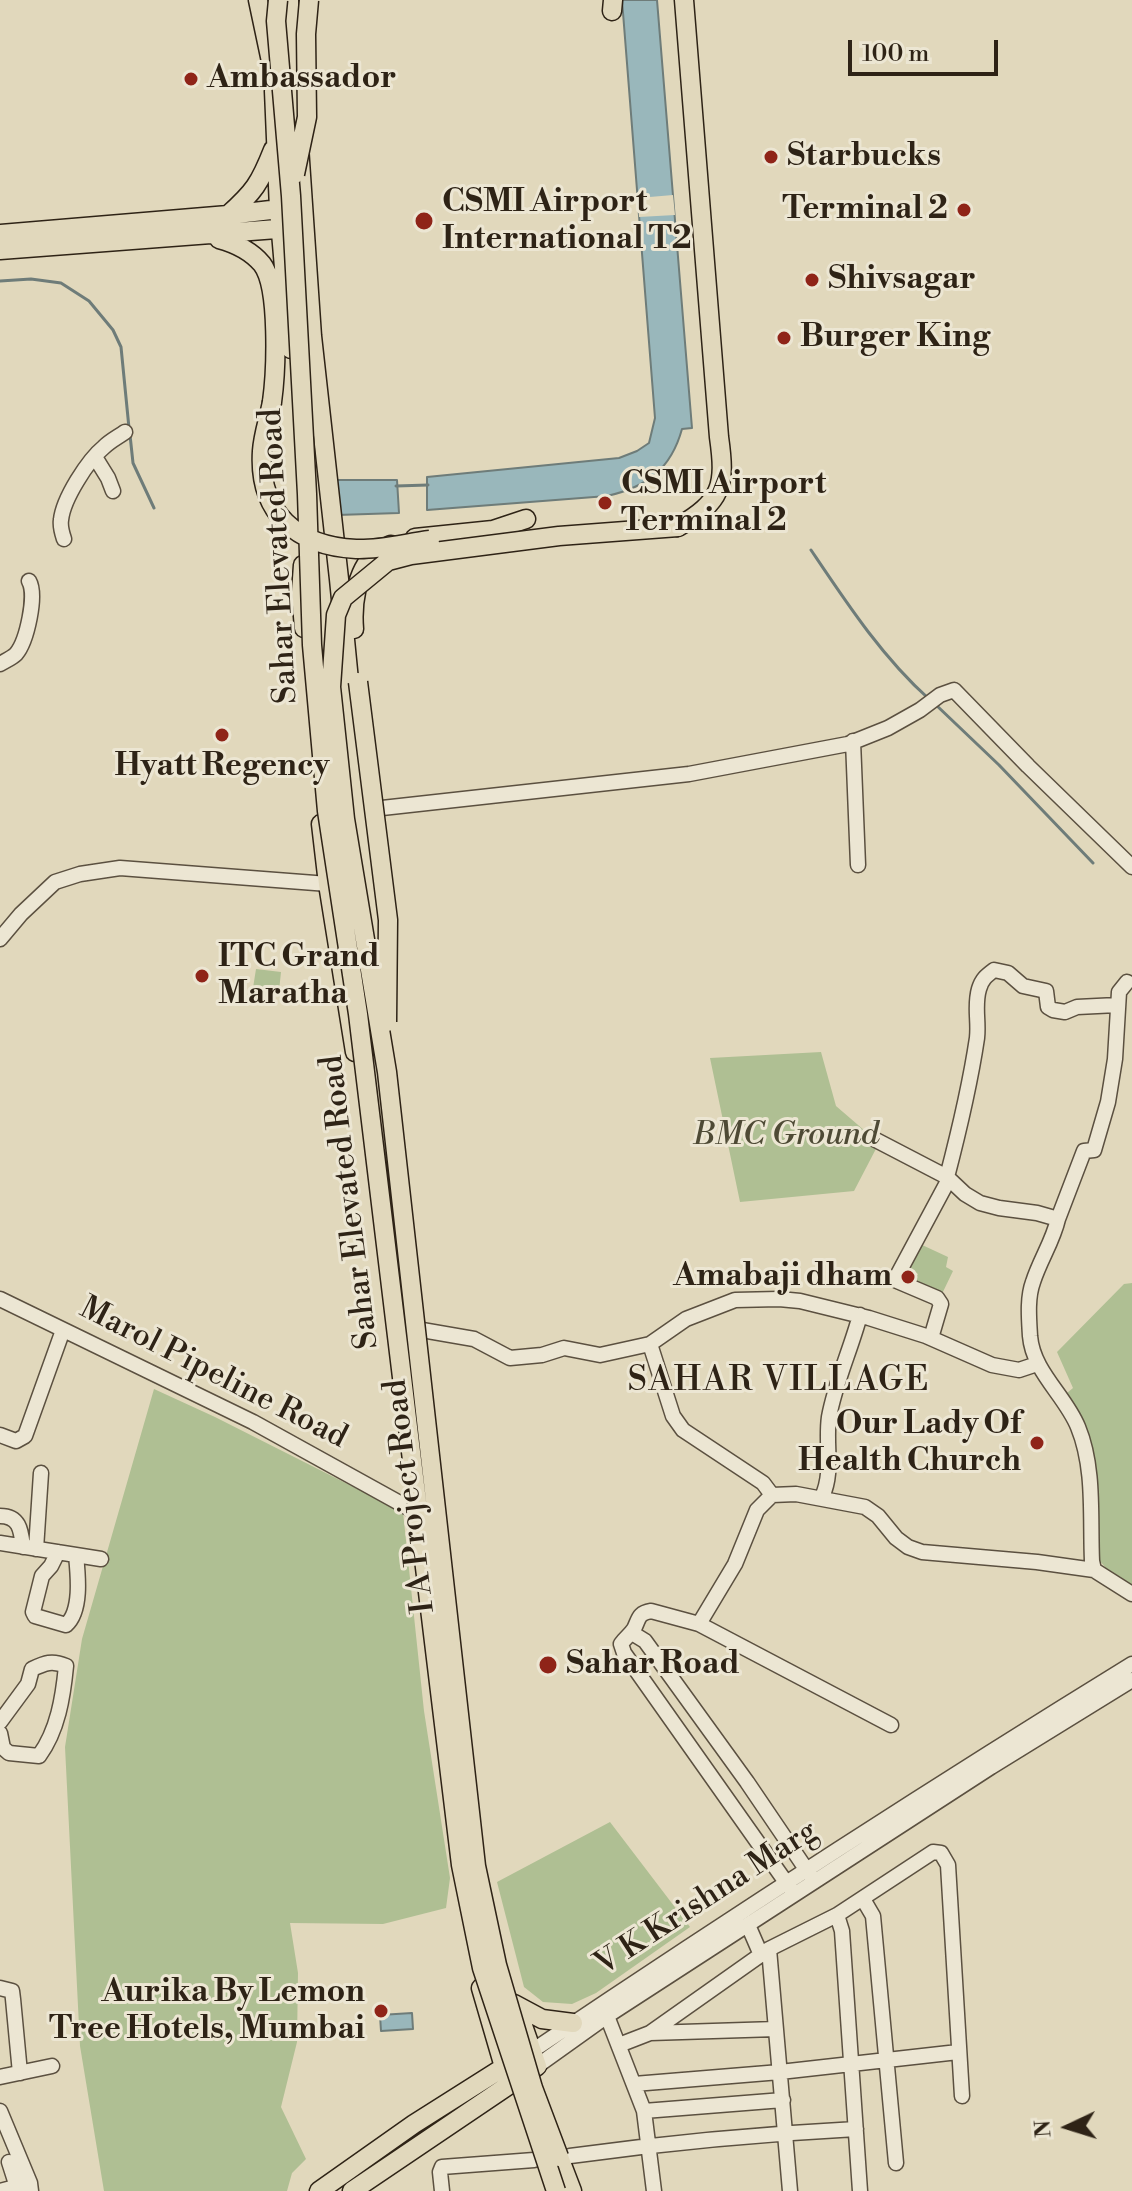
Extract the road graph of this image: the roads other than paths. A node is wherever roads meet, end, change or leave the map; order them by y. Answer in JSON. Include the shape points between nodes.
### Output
{"nodes":[{"id":1,"x":258,"y":0,"type":"edge"},
{"id":2,"x":270,"y":0,"type":"edge"},
{"id":3,"x":278,"y":0,"type":"edge"},
{"id":4,"x":289,"y":0,"type":"edge"},
{"id":5,"x":309,"y":0,"type":"edge"},
{"id":6,"x":684,"y":0,"type":"edge"},
{"id":7,"x":273,"y":71,"type":"junction"},
{"id":8,"x":276,"y":141,"type":"junction"},
{"id":9,"x":291,"y":204,"type":"junction"},
{"id":10,"x":228,"y":215,"type":"junction"},
{"id":11,"x":304,"y":227,"type":"junction"},
{"id":12,"x":281,"y":228,"type":"junction"},
{"id":13,"x":239,"y":233,"type":"junction"},
{"id":14,"x":0,"y":234,"type":"edge"},
{"id":15,"x":200,"y":236,"type":"junction"},
{"id":16,"x":0,"y":250,"type":"edge"},
{"id":17,"x":284,"y":267,"type":"junction"},
{"id":18,"x":125,"y":432,"type":"dead end"},
{"id":19,"x":95,"y":457,"type":"junction"},
{"id":20,"x":113,"y":491,"type":"dead end"},
{"id":21,"x":526,"y":519,"type":"dead end"},
{"id":22,"x":559,"y":536,"type":"junction"},
{"id":23,"x":64,"y":539,"type":"dead end"},
{"id":24,"x":29,"y":581,"type":"dead end"},
{"id":25,"x":0,"y":664,"type":"edge"},
{"id":26,"x":853,"y":741,"type":"junction"},
{"id":27,"x":361,"y":810,"type":"junction"},
{"id":28,"x":320,"y":813,"type":"junction"},
{"id":29,"x":858,"y":865,"type":"dead end"},
{"id":30,"x":1132,"y":867,"type":"edge"},
{"id":31,"x":328,"y":884,"type":"junction"},
{"id":32,"x":0,"y":939,"type":"edge"},
{"id":33,"x":1127,"y":982,"type":"dead end"},
{"id":34,"x":1117,"y":1005,"type":"junction"},
{"id":35,"x":387,"y":1072,"type":"junction"},
{"id":36,"x":872,"y":1138,"type":"dead end"},
{"id":37,"x":948,"y":1178,"type":"junction"},
{"id":38,"x":1058,"y":1219,"type":"junction"},
{"id":39,"x":0,"y":1299,"type":"edge"},
{"id":40,"x":860,"y":1315,"type":"junction"},
{"id":41,"x":63,"y":1330,"type":"junction"},
{"id":42,"x":422,"y":1330,"type":"junction"},
{"id":43,"x":931,"y":1338,"type":"junction"},
{"id":44,"x":650,"y":1344,"type":"junction"},
{"id":45,"x":1037,"y":1364,"type":"junction"},
{"id":46,"x":0,"y":1435,"type":"edge"},
{"id":47,"x":41,"y":1473,"type":"dead end"},
{"id":48,"x":772,"y":1495,"type":"junction"},
{"id":49,"x":822,"y":1497,"type":"junction"},
{"id":50,"x":414,"y":1511,"type":"junction"},
{"id":51,"x":0,"y":1516,"type":"edge"},
{"id":52,"x":444,"y":1516,"type":"junction"},
{"id":53,"x":0,"y":1543,"type":"edge"},
{"id":54,"x":30,"y":1548,"type":"junction"},
{"id":55,"x":58,"y":1552,"type":"junction"},
{"id":56,"x":76,"y":1555,"type":"junction"},
{"id":57,"x":101,"y":1559,"type":"dead end"},
{"id":58,"x":1094,"y":1570,"type":"junction"},
{"id":59,"x":1132,"y":1594,"type":"edge"},
{"id":60,"x":699,"y":1624,"type":"junction"},
{"id":61,"x":632,"y":1633,"type":"junction"},
{"id":62,"x":1132,"y":1664,"type":"edge"},
{"id":63,"x":1132,"y":1680,"type":"edge"},
{"id":64,"x":0,"y":1722,"type":"edge"},
{"id":65,"x":891,"y":1725,"type":"dead end"},
{"id":66,"x":0,"y":1733,"type":"edge"},
{"id":67,"x":981,"y":1765,"type":"junction"},
{"id":68,"x":760,"y":1773,"type":"dead end"},
{"id":69,"x":747,"y":1782,"type":"junction"},
{"id":70,"x":806,"y":1869,"type":"junction"},
{"id":71,"x":786,"y":1882,"type":"junction"},
{"id":72,"x":815,"y":1882,"type":"junction"},
{"id":73,"x":795,"y":1896,"type":"junction"},
{"id":74,"x":863,"y":1899,"type":"junction"},
{"id":75,"x":837,"y":1915,"type":"junction"},
{"id":76,"x":748,"y":1925,"type":"junction"},
{"id":77,"x":765,"y":1952,"type":"junction"},
{"id":78,"x":0,"y":1988,"type":"edge"},
{"id":79,"x":514,"y":2004,"type":"junction"},
{"id":80,"x":607,"y":2016,"type":"junction"},
{"id":81,"x":573,"y":2023,"type":"junction"},
{"id":82,"x":776,"y":2029,"type":"junction"},
{"id":83,"x":650,"y":2033,"type":"junction"},
{"id":84,"x":494,"y":2037,"type":"junction"},
{"id":85,"x":619,"y":2045,"type":"junction"},
{"id":86,"x":958,"y":2052,"type":"junction"},
{"id":87,"x":534,"y":2058,"type":"junction"},
{"id":88,"x":887,"y":2060,"type":"junction"},
{"id":89,"x":853,"y":2064,"type":"junction"},
{"id":90,"x":52,"y":2066,"type":"dead end"},
{"id":91,"x":780,"y":2072,"type":"junction"},
{"id":92,"x":20,"y":2073,"type":"junction"},
{"id":93,"x":506,"y":2076,"type":"junction"},
{"id":94,"x":0,"y":2077,"type":"edge"},
{"id":95,"x":484,"y":2080,"type":"junction"},
{"id":96,"x":634,"y":2084,"type":"junction"},
{"id":97,"x":962,"y":2096,"type":"dead end"},
{"id":98,"x":783,"y":2100,"type":"junction"},
{"id":99,"x":0,"y":2111,"type":"edge"},
{"id":100,"x":644,"y":2111,"type":"junction"},
{"id":101,"x":856,"y":2129,"type":"junction"},
{"id":102,"x":784,"y":2133,"type":"junction"},
{"id":103,"x":650,"y":2145,"type":"junction"},
{"id":104,"x":570,"y":2156,"type":"dead end"},
{"id":105,"x":534,"y":2160,"type":"dead end"},
{"id":106,"x":10,"y":2162,"type":"edge"},
{"id":107,"x":896,"y":2163,"type":"dead end"},
{"id":108,"x":26,"y":2187,"type":"edge"},
{"id":109,"x":0,"y":2191,"type":"edge"},
{"id":110,"x":319,"y":2191,"type":"edge"},
{"id":111,"x":352,"y":2191,"type":"edge"},
{"id":112,"x":442,"y":2191,"type":"edge"},
{"id":113,"x":556,"y":2191,"type":"edge"},
{"id":114,"x":572,"y":2191,"type":"edge"},
{"id":115,"x":654,"y":2191,"type":"edge"},
{"id":116,"x":790,"y":2191,"type":"edge"},
{"id":117,"x":860,"y":2191,"type":"edge"}],
"edges":[{"from":1,"to":7,"type":"main road"},
{"from":2,"to":7,"type":"main road"},
{"from":3,"to":9,"type":"main road","name":"Sahar Elevated Road","bridge":true},
{"from":4,"to":9,"type":"main road"},
{"from":5,"to":9,"type":"main road","bridge":true,"via":[[307,117]]},
{"from":6,"to":22,"type":"main road","name":"Sahar Elevated Road","bridge":true,"via":[[721,480],[708,506],[678,527]]},
{"from":7,"to":8,"type":"main road"},
{"from":8,"to":9,"type":"main road"},
{"from":8,"to":10,"type":"main road","via":[[251,195]]},
{"from":9,"to":10,"type":"main road"},
{"from":9,"to":11,"type":"main road","name":"I A Project Road"},
{"from":9,"to":12,"type":"main road"},
{"from":9,"to":113,"type":"main road","name":"Sahar Elevated Road","bridge":true,"via":[[312,645],[327,811],[358,1014],[461,1865],[482,1968]]},
{"from":10,"to":14,"type":"main road"},
{"from":11,"to":12,"type":"main road"},
{"from":11,"to":27,"type":"main road","name":"I A Project Road"},
{"from":12,"to":13,"type":"main road"},
{"from":12,"to":17,"type":"main road"},
{"from":13,"to":15,"type":"main road"},
{"from":13,"to":17,"type":"main road","via":[[264,243]]},
{"from":15,"to":16,"type":"main road"},
{"from":15,"to":22,"type":"main road","bridge":true,"via":[[236,243],[262,264],[269,279],[276,376],[262,450],[266,488],[293,530],[324,544],[358,549],[525,529]]},
{"from":17,"to":28,"type":"main road","via":[[304,510],[301,593]]},
{"from":18,"to":19,"type":"street"},
{"from":19,"to":20,"type":"street"},
{"from":19,"to":23,"type":"street","via":[[66,504],[61,520]]},
{"from":21,"to":35,"type":"main road","bridge":true,"via":[[493,530],[402,540],[376,552],[365,565],[356,595],[358,682],[388,920]]},
{"from":22,"to":35,"type":"main road","name":"Sahar Elevated Road","bridge":true,"via":[[388,561],[343,598],[336,615],[331,687],[345,819]]},
{"from":24,"to":25,"type":"street","via":[[33,589],[26,633],[16,654]]},
{"from":26,"to":27,"type":"street","via":[[689,774]]},
{"from":26,"to":29,"type":"street"},
{"from":26,"to":30,"type":"street","via":[[888,728],[954,690]]},
{"from":27,"to":28,"type":"street"},
{"from":27,"to":42,"type":"main road","name":"I A Project Road"},
{"from":28,"to":31,"type":"main road"},
{"from":31,"to":32,"type":"street","via":[[120,868],[80,874],[55,882]]},
{"from":31,"to":50,"type":"main road","via":[[384,1213]]},
{"from":33,"to":34,"type":"street"},
{"from":34,"to":37,"type":"street","via":[[1053,1010],[1046,991],[1023,986],[1008,973],[994,970],[983,978],[967,1098]]},
{"from":34,"to":38,"type":"street","via":[[1108,1102],[1094,1150],[1084,1151]]},
{"from":35,"to":114,"type":"main road","name":"Sahar Elevated Road","bridge":true,"via":[[476,1866],[497,1965],[533,2088]]},
{"from":36,"to":37,"type":"street"},
{"from":37,"to":38,"type":"street","via":[[980,1203]]},
{"from":37,"to":43,"type":"street","via":[[897,1276],[897,1281],[941,1304]]},
{"from":38,"to":45,"type":"street","via":[[1031,1285],[1030,1340]]},
{"from":39,"to":41,"type":"street","name":"Marol Pipeline Road"},
{"from":40,"to":43,"type":"street"},
{"from":40,"to":44,"type":"street","via":[[800,1301],[735,1300],[686,1319]]},
{"from":40,"to":49,"type":"street","via":[[828,1422],[830,1470]]},
{"from":41,"to":46,"type":"street","via":[[25,1436],[16,1441]]},
{"from":41,"to":50,"type":"street","name":"Marol Pipeline Road","via":[[253,1422]]},
{"from":42,"to":44,"type":"street","via":[[474,1339],[510,1358],[564,1348],[600,1355]]},
{"from":42,"to":52,"type":"main road","name":"I A Project Road"},
{"from":43,"to":45,"type":"street","via":[[992,1365],[1019,1370]]},
{"from":44,"to":48,"type":"street","via":[[673,1416],[683,1430],[763,1483]]},
{"from":45,"to":58,"type":"street","via":[[1078,1427],[1089,1469]]},
{"from":47,"to":54,"type":"street"},
{"from":48,"to":49,"type":"street"},
{"from":48,"to":60,"type":"street","via":[[757,1510],[735,1564]]},
{"from":49,"to":58,"type":"street","via":[[865,1507],[896,1538],[922,1552]]},
{"from":50,"to":52,"type":"street","name":"Marol Pipeline Road"},
{"from":50,"to":84,"type":"main road","via":[[448,1833]]},
{"from":51,"to":54,"type":"street","via":[[18,1523]]},
{"from":52,"to":79,"type":"main road","name":"I A Project Road","via":[[481,1865]]},
{"from":53,"to":54,"type":"street"},
{"from":54,"to":55,"type":"street"},
{"from":55,"to":56,"type":"street"},
{"from":55,"to":56,"type":"street","via":[[42,1576],[33,1612],[66,1625],[78,1602]]},
{"from":56,"to":57,"type":"street"},
{"from":58,"to":59,"type":"street"},
{"from":60,"to":61,"type":"street","via":[[651,1611],[637,1618]]},
{"from":60,"to":65,"type":"street"},
{"from":61,"to":69,"type":"street","via":[[645,1641]]},
{"from":61,"to":71,"type":"street","via":[[621,1644],[624,1653]]},
{"from":62,"to":67,"type":"street","name":"V K Krishna Marg"},
{"from":63,"to":67,"type":"street","name":"V K Krishna Marg"},
{"from":64,"to":66,"type":"street","via":[[28,1684],[32,1669],[46,1662],[66,1666],[62,1701],[39,1756],[9,1753]]},
{"from":67,"to":70,"type":"street","name":"V K Krishna Marg"},
{"from":67,"to":72,"type":"street","name":"V K Krishna Marg"},
{"from":68,"to":69,"type":"street"},
{"from":69,"to":70,"type":"street"},
{"from":70,"to":71,"type":"street","name":"V K Krishna Marg"},
{"from":70,"to":72,"type":"street"},
{"from":71,"to":73,"type":"street"},
{"from":71,"to":81,"type":"street","name":"V K Krishna Marg"},
{"from":72,"to":73,"type":"street","name":"V K Krishna Marg"},
{"from":73,"to":76,"type":"street","name":"V K Krishna Marg"},
{"from":74,"to":75,"type":"street"},
{"from":74,"to":86,"type":"street","via":[[933,1852],[941,1853],[948,1865]]},
{"from":74,"to":88,"type":"street","via":[[873,1916]]},
{"from":75,"to":77,"type":"street"},
{"from":75,"to":89,"type":"street"},
{"from":76,"to":77,"type":"street"},
{"from":76,"to":80,"type":"street","name":"V K Krishna Marg"},
{"from":77,"to":82,"type":"street"},
{"from":77,"to":83,"type":"street"},
{"from":78,"to":92,"type":"street","via":[[12,1991]]},
{"from":79,"to":81,"type":"main road","via":[[542,2019]]},
{"from":79,"to":87,"type":"main road","name":"I A Project Road"},
{"from":80,"to":85,"type":"street"},
{"from":80,"to":87,"type":"street","name":"V K Krishna Marg"},
{"from":81,"to":87,"type":"street","name":"V K Krishna Marg"},
{"from":82,"to":83,"type":"street"},
{"from":82,"to":91,"type":"street"},
{"from":83,"to":85,"type":"street"},
{"from":84,"to":93,"type":"main road"},
{"from":84,"to":95,"type":"main road"},
{"from":85,"to":96,"type":"street"},
{"from":86,"to":88,"type":"street"},
{"from":86,"to":97,"type":"street"},
{"from":87,"to":93,"type":"main road","name":"V K Krishna Marg"},
{"from":88,"to":89,"type":"street"},
{"from":88,"to":107,"type":"street"},
{"from":89,"to":91,"type":"street"},
{"from":89,"to":101,"type":"street"},
{"from":90,"to":92,"type":"street"},
{"from":91,"to":96,"type":"street"},
{"from":91,"to":98,"type":"street"},
{"from":92,"to":94,"type":"street"},
{"from":93,"to":95,"type":"main road","name":"V K Krishna Marg"},
{"from":93,"to":111,"type":"main road","name":"V K Krishna Marg"},
{"from":95,"to":110,"type":"main road","name":"V K Krishna Marg"},
{"from":96,"to":100,"type":"street"},
{"from":98,"to":100,"type":"street"},
{"from":98,"to":102,"type":"street"},
{"from":99,"to":106,"type":"street"},
{"from":100,"to":103,"type":"street"},
{"from":101,"to":102,"type":"street"},
{"from":101,"to":117,"type":"street"},
{"from":102,"to":103,"type":"street"},
{"from":102,"to":116,"type":"street"},
{"from":103,"to":104,"type":"street"},
{"from":103,"to":115,"type":"street"},
{"from":105,"to":112,"type":"street","via":[[442,2167]]},
{"from":106,"to":108,"type":"street"},
{"from":108,"to":109,"type":"street"}]}
